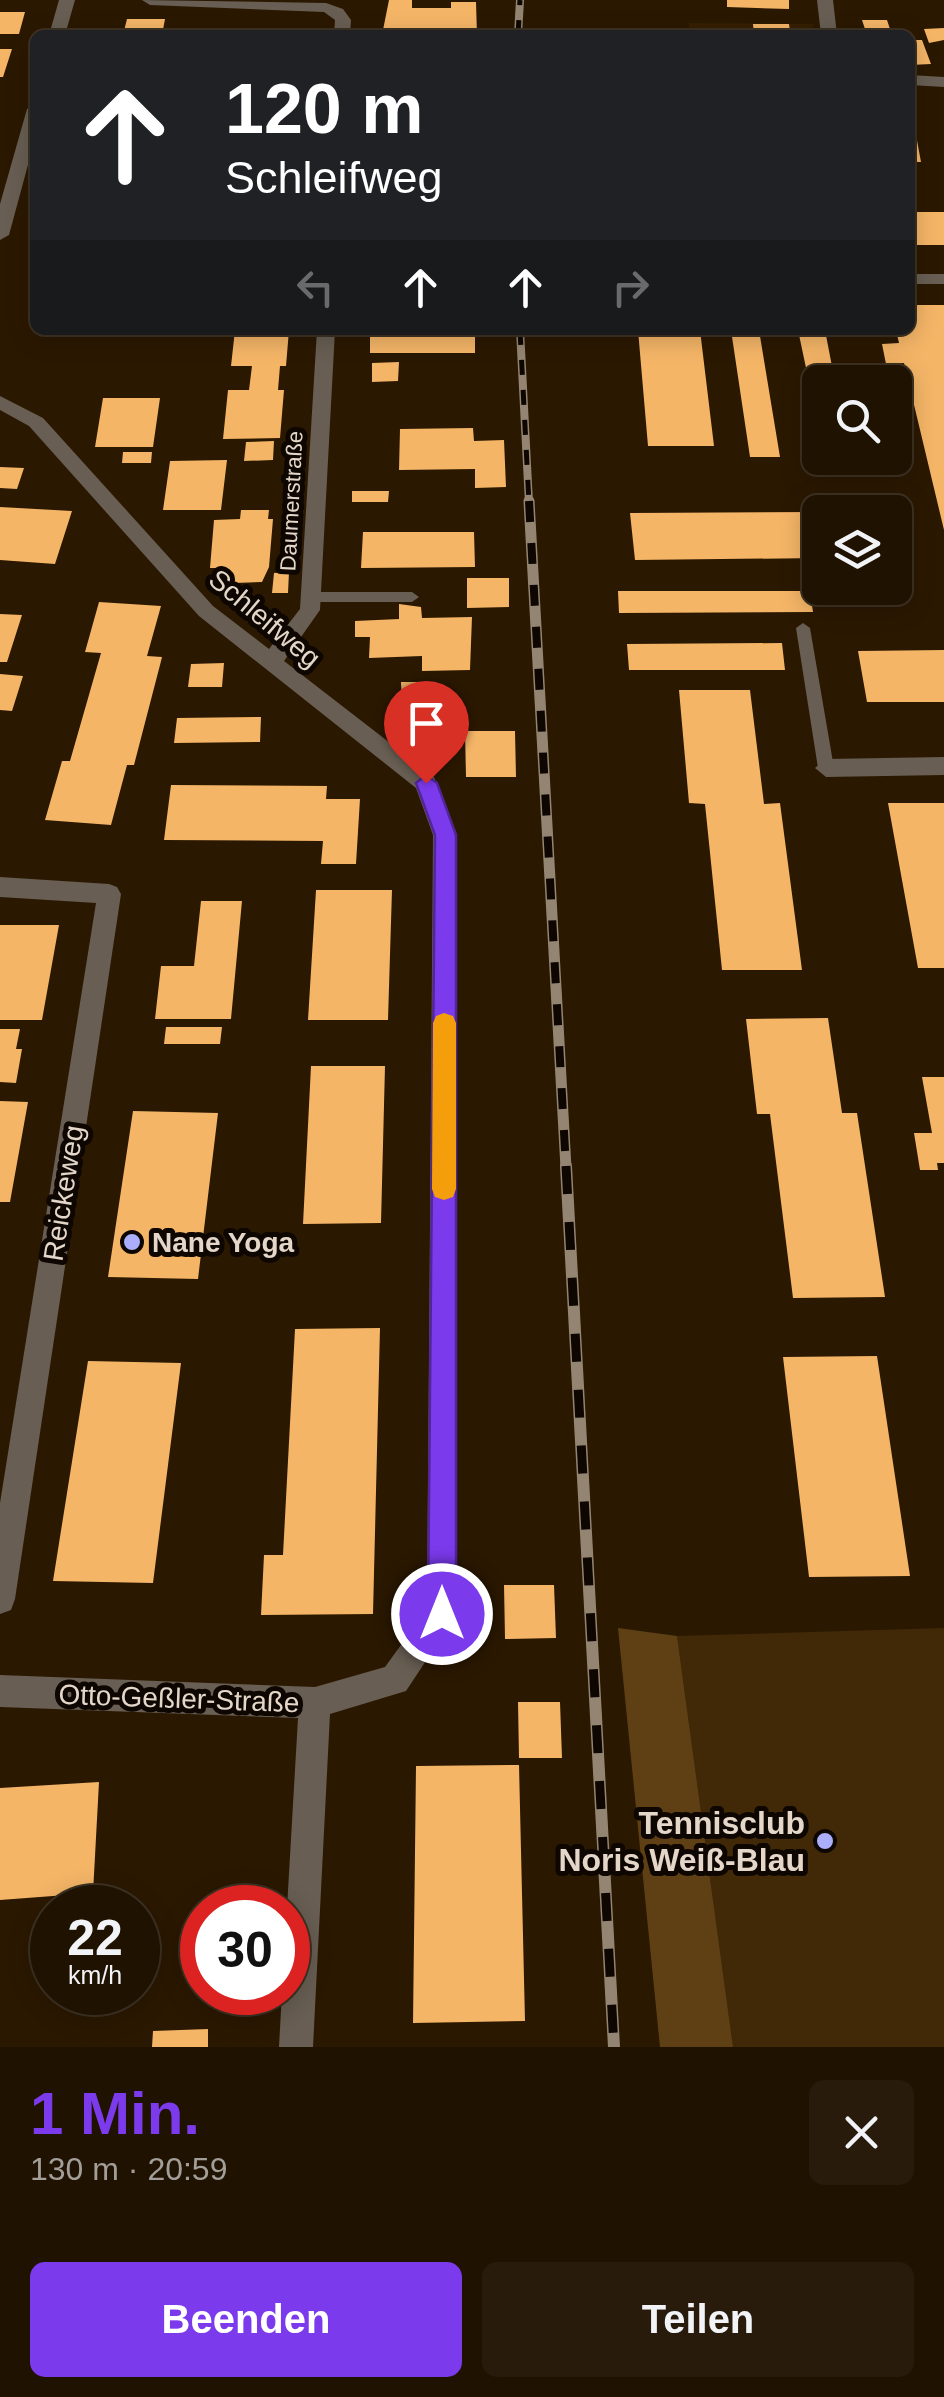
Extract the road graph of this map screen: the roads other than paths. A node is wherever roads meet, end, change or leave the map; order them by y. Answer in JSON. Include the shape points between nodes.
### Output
{"nodes":[{"id":1,"x":67,"y":0,"type":"edge"},
{"id":2,"x":150,"y":0,"type":"edge"},
{"id":3,"x":825,"y":0,"type":"edge"},
{"id":4,"x":58,"y":30,"type":"edge"},
{"id":5,"x":342,"y":30,"type":"edge"},
{"id":6,"x":828,"y":30,"type":"edge"},
{"id":7,"x":915,"y":80,"type":"edge"},
{"id":8,"x":944,"y":82,"type":"edge"},
{"id":9,"x":30,"y":123,"type":"edge"},
{"id":10,"x":7,"y":182,"type":"edge"},
{"id":11,"x":0,"y":235,"type":"edge"},
{"id":12,"x":915,"y":279,"type":"edge"},
{"id":13,"x":944,"y":279,"type":"edge"},
{"id":14,"x":326,"y":335,"type":"edge"},
{"id":15,"x":0,"y":402,"type":"edge"},
{"id":16,"x":311,"y":597,"type":"junction"},
{"id":17,"x":412,"y":597,"type":"dead end"},
{"id":18,"x":803,"y":628,"type":"dead end"},
{"id":19,"x":272,"y":662,"type":"junction"},
{"id":20,"x":944,"y":766,"type":"edge"},
{"id":21,"x":826,"y":768,"type":"joint"},
{"id":22,"x":445,"y":835,"type":"joint"},
{"id":23,"x":0,"y":887,"type":"edge"},
{"id":24,"x":0,"y":1599,"type":"edge"},
{"id":25,"x":0,"y":1691,"type":"edge"},
{"id":26,"x":315,"y":1703,"type":"junction"},
{"id":27,"x":296,"y":2047,"type":"edge"}],
"edges":[{"from":1,"to":4,"type":"street"},
{"from":2,"to":5,"type":"street","via":[[326,8],[338,12]]},
{"from":3,"to":6,"type":"street"},
{"from":7,"to":8,"type":"street"},
{"from":9,"to":10,"type":"street"},
{"from":10,"to":11,"type":"street"},
{"from":12,"to":13,"type":"street"},
{"from":14,"to":16,"type":"street","name":"Daumerstraße"},
{"from":15,"to":19,"type":"street","name":"Schleifweg","via":[[36,422],[206,611]]},
{"from":16,"to":17,"type":"lane"},
{"from":16,"to":19,"type":"street","name":"Daumerstraße","via":[[310,610]]},
{"from":18,"to":21,"type":"lane"},
{"from":19,"to":22,"type":"street","name":"Schleifweg","via":[[426,783]]},
{"from":20,"to":21,"type":"street"},
{"from":22,"to":26,"type":"street","name":"Otto-Geßler-Straße","via":[[442,1614],[395,1680]]},
{"from":23,"to":24,"type":"street","name":"Reickeweg","via":[[108,894]]},
{"from":25,"to":26,"type":"street","name":"Otto-Geßler-Straße"},
{"from":26,"to":27,"type":"street"}]}
